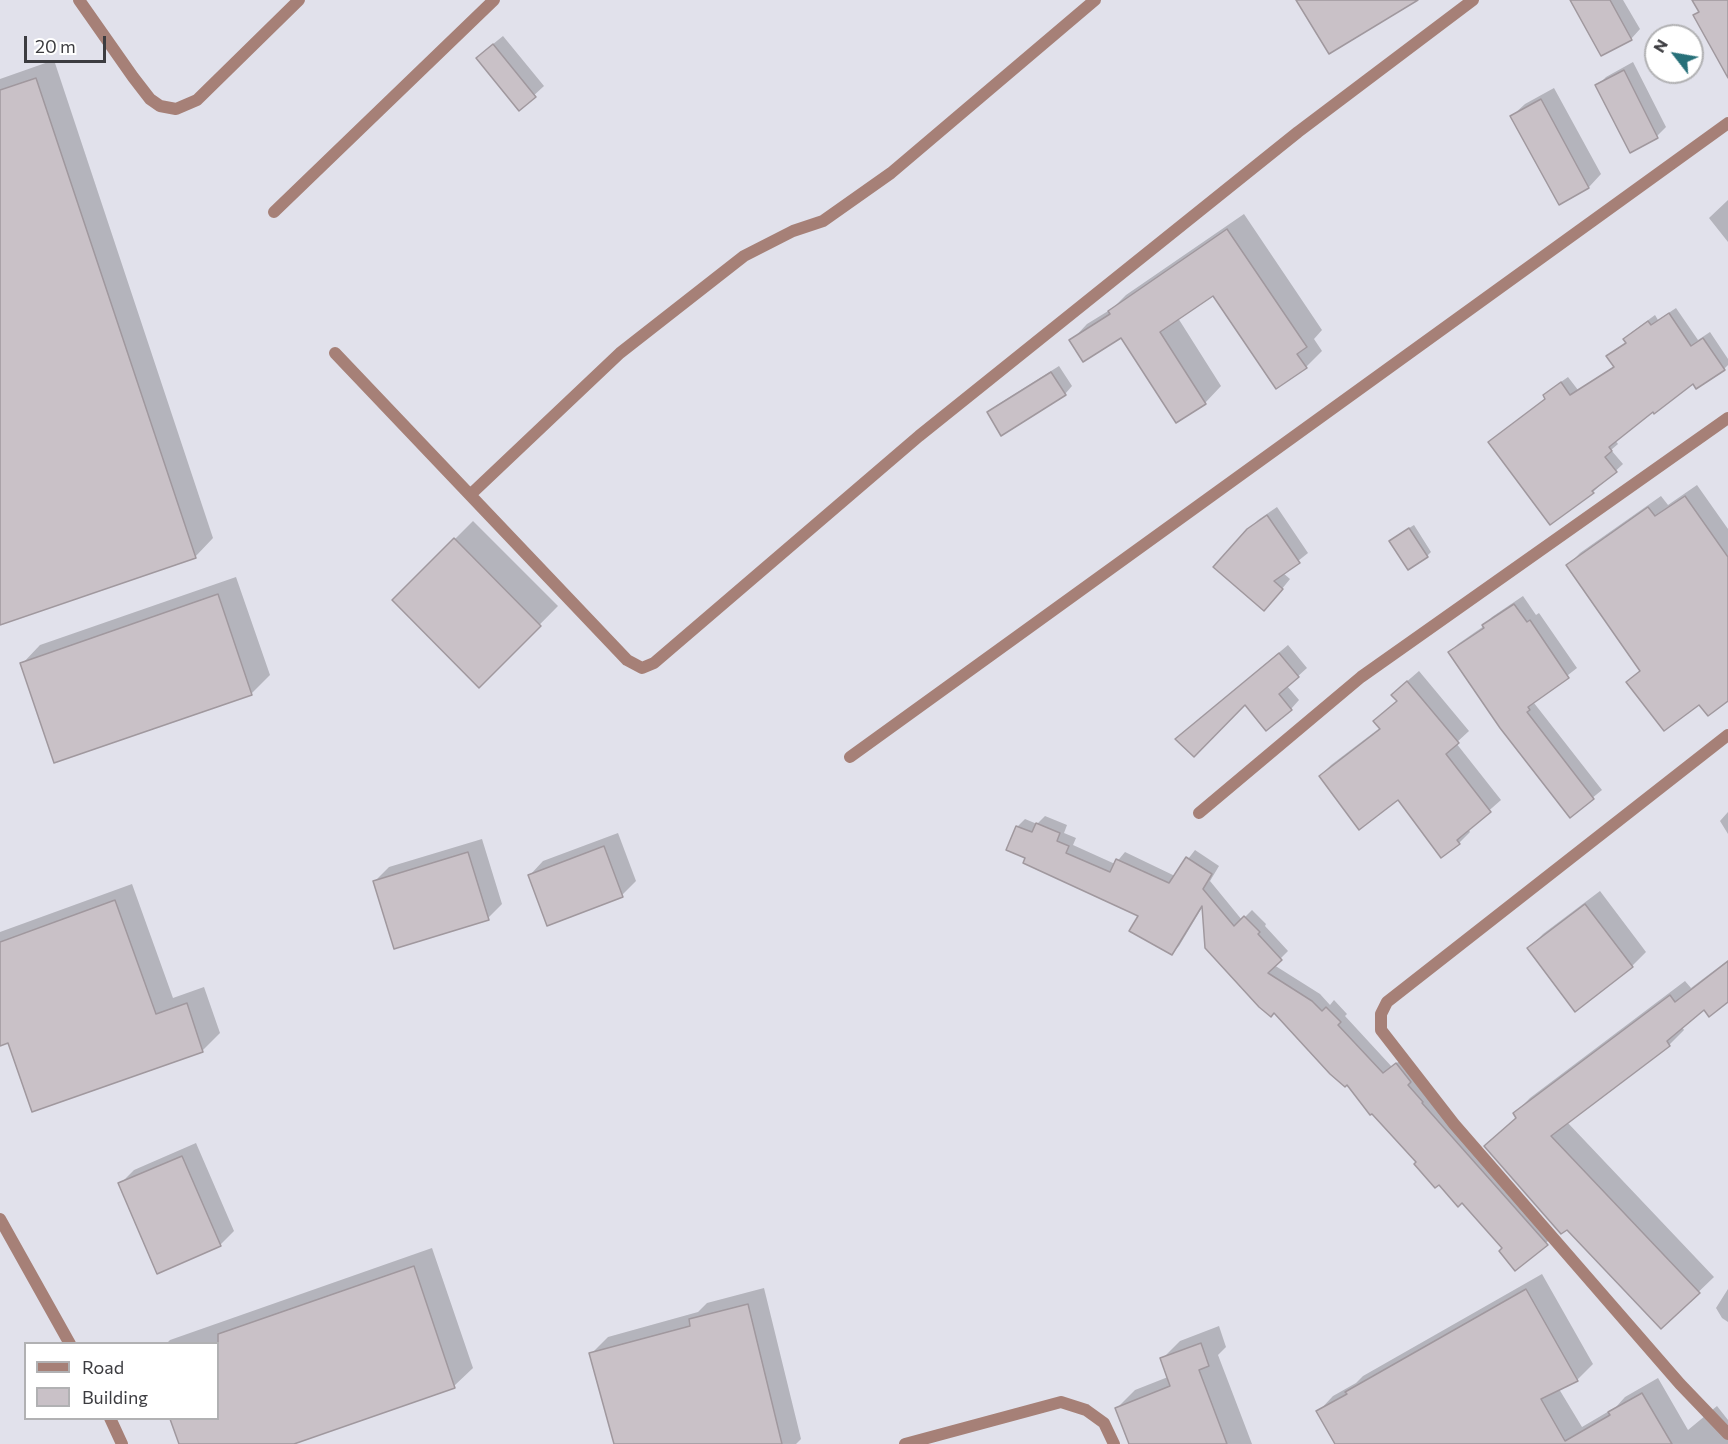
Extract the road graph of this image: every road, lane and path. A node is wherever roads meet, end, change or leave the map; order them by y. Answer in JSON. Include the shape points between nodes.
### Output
{"nodes":[{"id":1,"x":79,"y":0,"type":"edge"},
{"id":2,"x":299,"y":0,"type":"edge"},
{"id":3,"x":494,"y":0,"type":"edge"},
{"id":4,"x":1095,"y":0,"type":"edge"},
{"id":5,"x":1473,"y":0,"type":"edge"},
{"id":6,"x":1728,"y":123,"type":"edge"},
{"id":7,"x":274,"y":212,"type":"dead end"},
{"id":8,"x":335,"y":353,"type":"dead end"},
{"id":9,"x":1728,"y":418,"type":"edge"},
{"id":10,"x":470,"y":495,"type":"junction"},
{"id":11,"x":1728,"y":735,"type":"edge"},
{"id":12,"x":850,"y":757,"type":"dead end"},
{"id":13,"x":1199,"y":813,"type":"dead end"},
{"id":14,"x":0,"y":1219,"type":"edge"},
{"id":15,"x":69,"y":1342,"type":"edge"},
{"id":16,"x":110,"y":1420,"type":"edge"},
{"id":17,"x":1728,"y":1434,"type":"edge"},
{"id":18,"x":122,"y":1444,"type":"edge"},
{"id":19,"x":905,"y":1444,"type":"edge"},
{"id":20,"x":1114,"y":1444,"type":"edge"}],
"edges":[{"from":1,"to":2,"type":"street","via":[[150,99],[176,109],[197,100]]},
{"from":3,"to":7,"type":"street"},
{"from":4,"to":10,"type":"street","via":[[891,173],[823,221],[793,231],[744,256],[620,353]]},
{"from":5,"to":10,"type":"street","via":[[1298,132],[919,436],[654,663],[642,668],[627,660]]},
{"from":6,"to":12,"type":"street"},
{"from":8,"to":10,"type":"street"},
{"from":9,"to":13,"type":"street","via":[[1361,676]]},
{"from":11,"to":17,"type":"street","via":[[1387,1002],[1381,1014],[1381,1030],[1454,1124]]},
{"from":14,"to":15,"type":"street"},
{"from":16,"to":18,"type":"street"},
{"from":19,"to":20,"type":"street","via":[[1061,1402],[1086,1410],[1104,1423]]}]}
